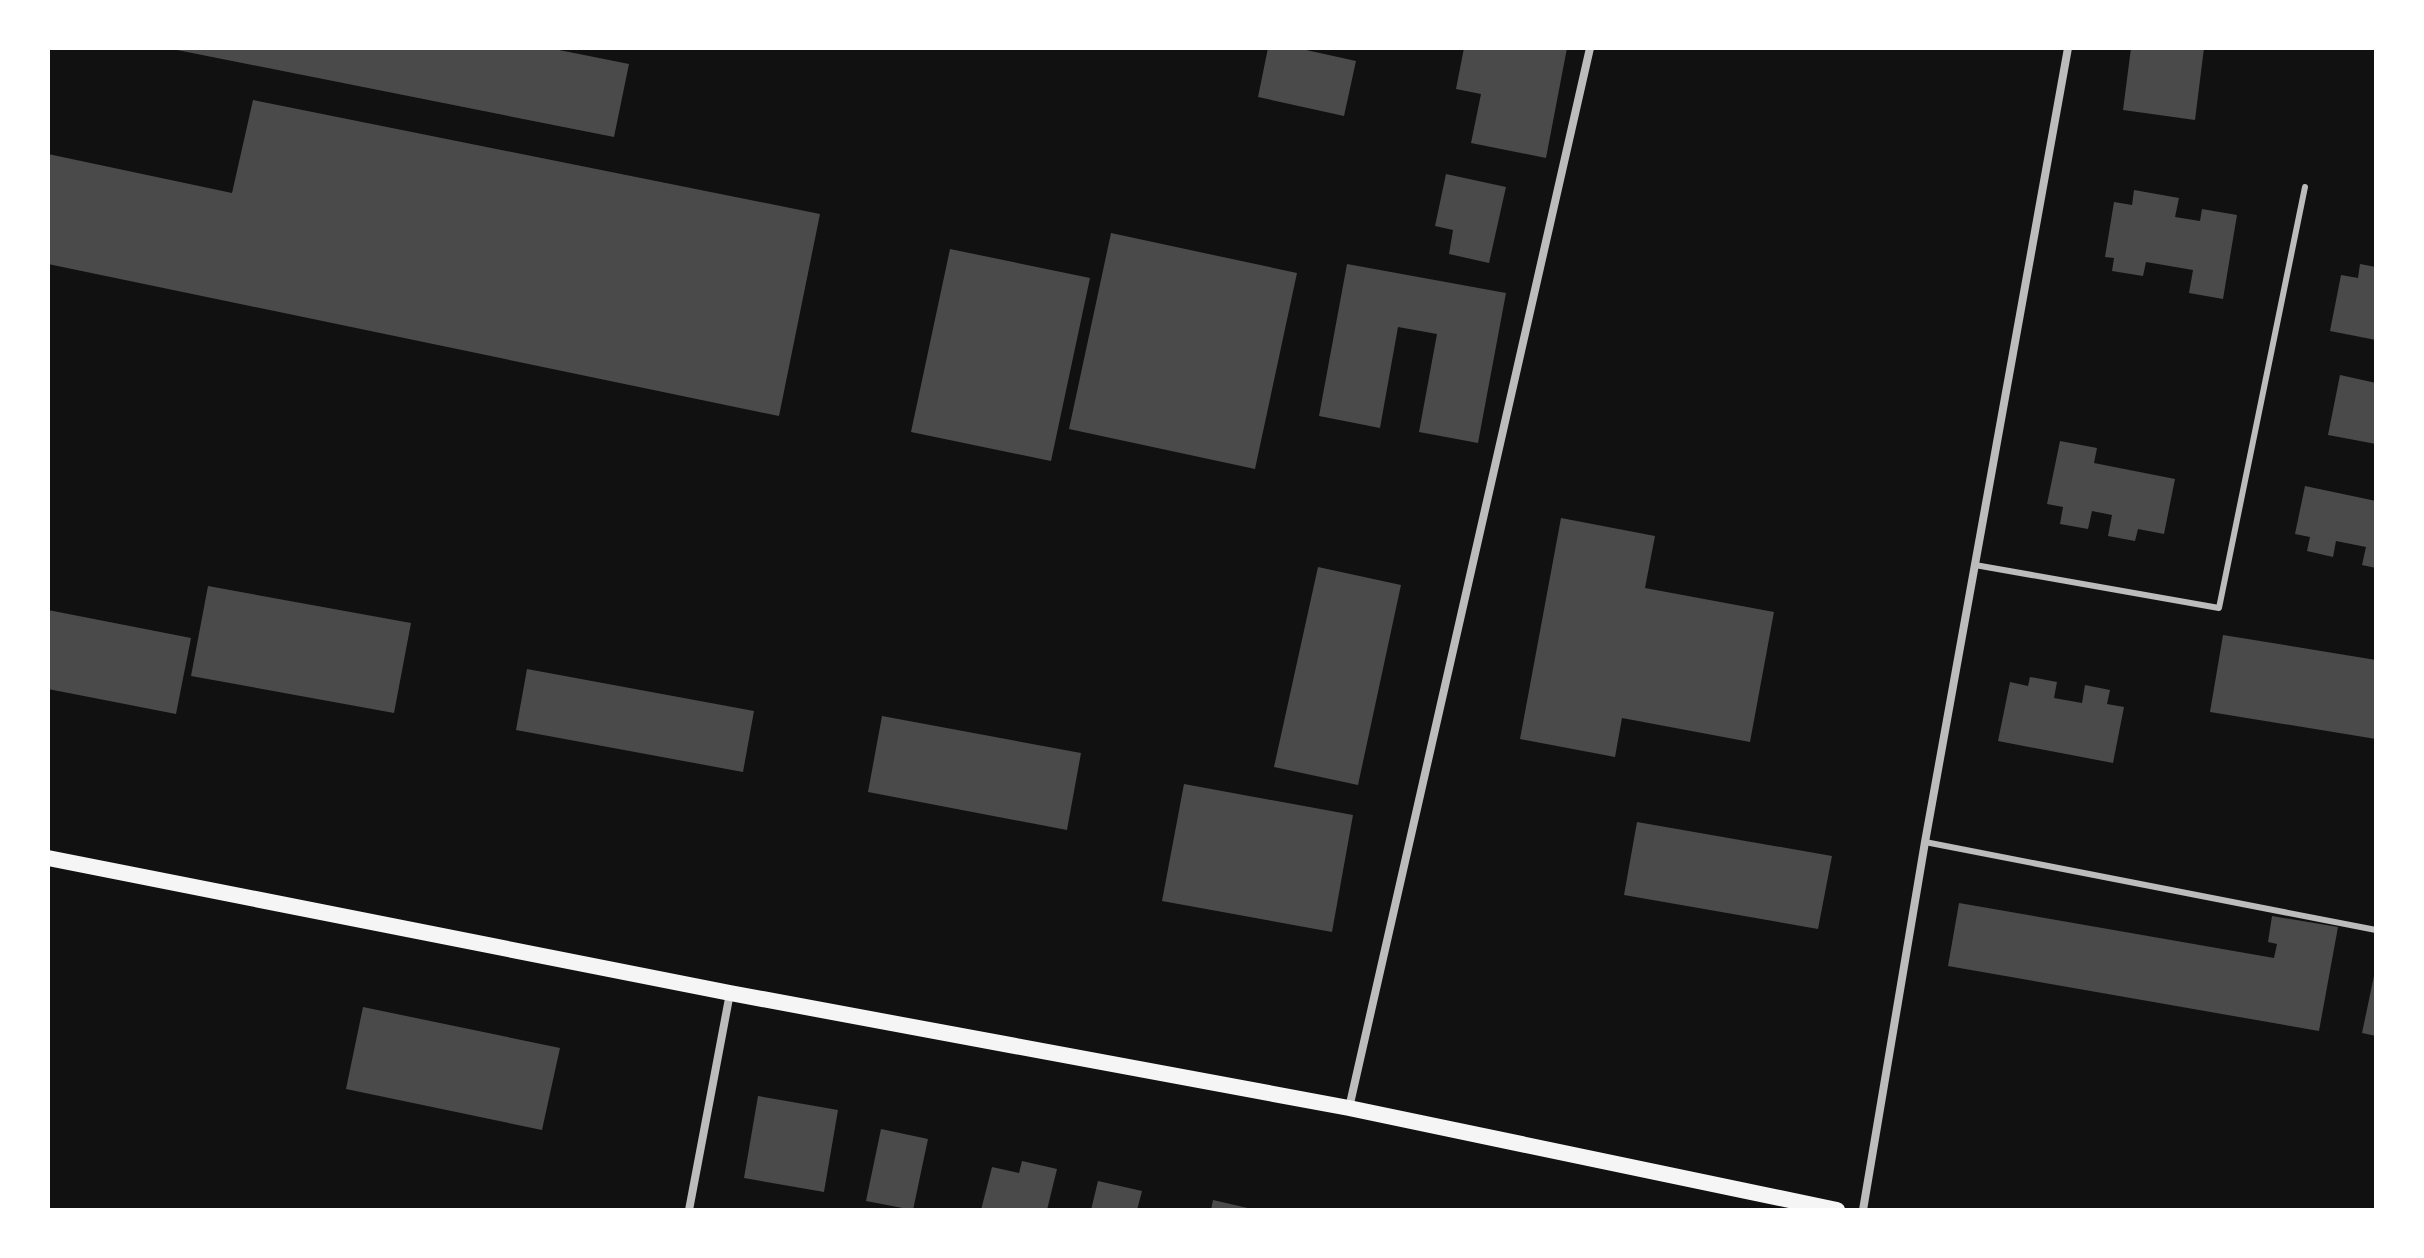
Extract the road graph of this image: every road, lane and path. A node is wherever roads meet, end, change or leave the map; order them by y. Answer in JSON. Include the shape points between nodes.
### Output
{"nodes":[{"id":1,"x":1590,"y":48,"type":"edge"},
{"id":2,"x":2068,"y":48,"type":"edge"},
{"id":3,"x":2305,"y":187,"type":"dead end"},
{"id":4,"x":1975,"y":565,"type":"junction"},
{"id":5,"x":1925,"y":842,"type":"junction"},
{"id":6,"x":48,"y":858,"type":"edge"},
{"id":7,"x":2376,"y":930,"type":"edge"},
{"id":8,"x":730,"y":993,"type":"junction"},
{"id":9,"x":1349,"y":1108,"type":"junction"},
{"id":10,"x":689,"y":1210,"type":"edge"},
{"id":11,"x":1837,"y":1210,"type":"edge"},
{"id":12,"x":1863,"y":1210,"type":"edge"}],
"edges":[{"from":1,"to":9,"type":"street"},
{"from":2,"to":4,"type":"street"},
{"from":3,"to":4,"type":"lane","via":[[2219,608]]},
{"from":4,"to":5,"type":"street"},
{"from":5,"to":7,"type":"lane"},
{"from":5,"to":12,"type":"street"},
{"from":6,"to":8,"type":"main road"},
{"from":8,"to":9,"type":"main road"},
{"from":8,"to":10,"type":"street"},
{"from":9,"to":11,"type":"main road"}]}
